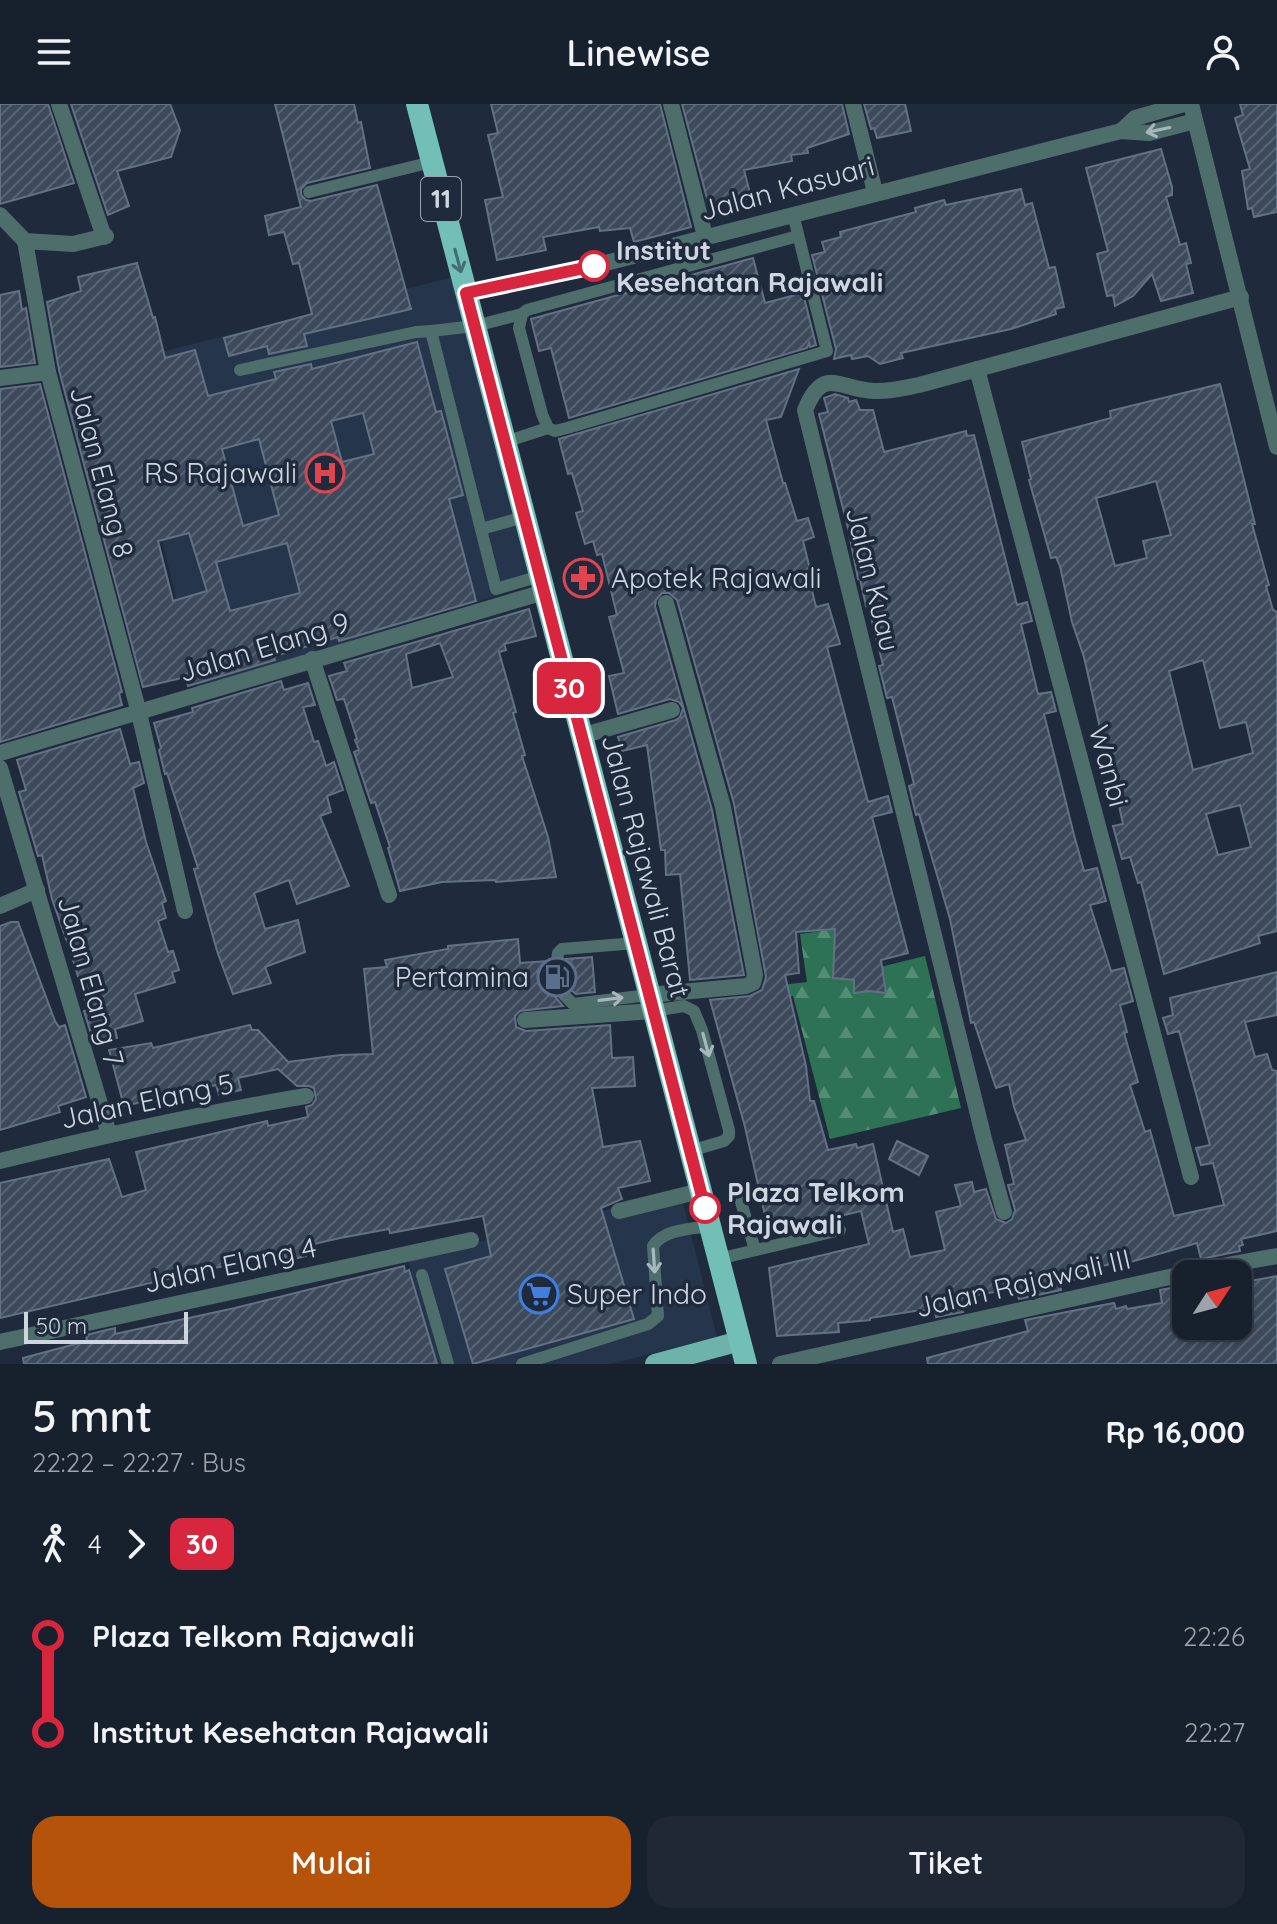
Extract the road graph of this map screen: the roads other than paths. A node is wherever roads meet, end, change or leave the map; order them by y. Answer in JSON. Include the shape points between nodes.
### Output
{"nodes":[{"id":1,"x":59,"y":104,"type":"edge"},
{"id":2,"x":417,"y":104,"type":"edge"},
{"id":3,"x":671,"y":104,"type":"edge"},
{"id":4,"x":853,"y":104,"type":"edge"},
{"id":5,"x":1184,"y":104,"type":"edge"},
{"id":6,"x":1191,"y":104,"type":"edge"},
{"id":7,"x":1195,"y":121,"type":"junction"},
{"id":8,"x":1121,"y":131,"type":"junction"},
{"id":9,"x":432,"y":162,"type":"junction"},
{"id":10,"x":309,"y":192,"type":"dead end"},
{"id":11,"x":875,"y":192,"type":"junction"},
{"id":12,"x":793,"y":214,"type":"junction"},
{"id":13,"x":0,"y":215,"type":"edge"},
{"id":14,"x":705,"y":236,"type":"junction"},
{"id":15,"x":798,"y":236,"type":"junction"},
{"id":16,"x":25,"y":241,"type":"junction"},
{"id":17,"x":466,"y":293,"type":"junction"},
{"id":18,"x":1241,"y":297,"type":"junction"},
{"id":19,"x":522,"y":314,"type":"junction"},
{"id":20,"x":475,"y":326,"type":"junction"},
{"id":21,"x":431,"y":331,"type":"junction"},
{"id":22,"x":977,"y":369,"type":"junction"},
{"id":23,"x":240,"y":370,"type":"dead end"},
{"id":24,"x":48,"y":372,"type":"junction"},
{"id":25,"x":0,"y":378,"type":"edge"},
{"id":26,"x":548,"y":428,"type":"junction"},
{"id":27,"x":505,"y":442,"type":"junction"},
{"id":28,"x":1277,"y":447,"type":"edge"},
{"id":29,"x":524,"y":517,"type":"junction"},
{"id":30,"x":481,"y":529,"type":"junction"},
{"id":31,"x":542,"y":584,"type":"junction"},
{"id":32,"x":666,"y":603,"type":"dead end"},
{"id":33,"x":312,"y":659,"type":"junction"},
{"id":34,"x":672,"y":710,"type":"dead end"},
{"id":35,"x":139,"y":713,"type":"junction"},
{"id":36,"x":581,"y":736,"type":"junction"},
{"id":37,"x":0,"y":753,"type":"edge"},
{"id":38,"x":0,"y":768,"type":"edge"},
{"id":39,"x":37,"y":890,"type":"junction"},
{"id":40,"x":389,"y":895,"type":"dead end"},
{"id":41,"x":0,"y":906,"type":"edge"},
{"id":42,"x":185,"y":911,"type":"dead end"},
{"id":43,"x":636,"y":943,"type":"junction"},
{"id":44,"x":557,"y":960,"type":"dead end"},
{"id":45,"x":564,"y":995,"type":"dead end"},
{"id":46,"x":651,"y":1003,"type":"junction"},
{"id":47,"x":525,"y":1020,"type":"dead end"},
{"id":48,"x":306,"y":1096,"type":"dead end"},
{"id":49,"x":109,"y":1134,"type":"junction"},
{"id":50,"x":690,"y":1151,"type":"junction"},
{"id":51,"x":0,"y":1161,"type":"edge"},
{"id":52,"x":1191,"y":1177,"type":"dead end"},
{"id":53,"x":737,"y":1188,"type":"dead end"},
{"id":54,"x":700,"y":1191,"type":"junction"},
{"id":55,"x":619,"y":1211,"type":"dead end"},
{"id":56,"x":1004,"y":1212,"type":"dead end"},
{"id":57,"x":709,"y":1226,"type":"junction"},
{"id":58,"x":840,"y":1230,"type":"dead end"},
{"id":59,"x":471,"y":1240,"type":"dead end"},
{"id":60,"x":755,"y":1250,"type":"junction"},
{"id":61,"x":1277,"y":1256,"type":"edge"},
{"id":62,"x":718,"y":1259,"type":"junction"},
{"id":63,"x":422,"y":1275,"type":"dead end"},
{"id":64,"x":740,"y":1341,"type":"junction"},
{"id":65,"x":0,"y":1342,"type":"edge"},
{"id":66,"x":448,"y":1364,"type":"edge"},
{"id":67,"x":522,"y":1364,"type":"edge"},
{"id":68,"x":655,"y":1364,"type":"edge"},
{"id":69,"x":746,"y":1364,"type":"edge"},
{"id":70,"x":780,"y":1364,"type":"edge"}],
"edges":[{"from":1,"to":16,"type":"street","via":[[105,237],[73,244]]},
{"from":2,"to":9,"type":"highway","name":"Jalan Rajawali Barat","number":"11"},
{"from":3,"to":14,"type":"street"},
{"from":4,"to":11,"type":"street"},
{"from":5,"to":8,"type":"street","name":"Jalan Kasuari","via":[[1135,118]]},
{"from":6,"to":7,"type":"street"},
{"from":7,"to":8,"type":"street","name":"Jalan Kasuari","one_way":true,"via":[[1149,133]]},
{"from":7,"to":18,"type":"street"},
{"from":8,"to":11,"type":"street","name":"Jalan Kasuari"},
{"from":9,"to":10,"type":"lane"},
{"from":9,"to":17,"type":"highway","name":"Jalan Rajawali Barat","number":"11","one_way":true},
{"from":11,"to":12,"type":"street","name":"Jalan Kasuari"},
{"from":12,"to":14,"type":"street","name":"Jalan Kasuari"},
{"from":12,"to":15,"type":"lane"},
{"from":13,"to":16,"type":"street"},
{"from":14,"to":17,"type":"street","name":"Jalan Kasuari"},
{"from":15,"to":19,"type":"lane"},
{"from":15,"to":26,"type":"lane","via":[[827,351],[567,428]]},
{"from":16,"to":24,"type":"street","name":"Jalan Elang 8"},
{"from":17,"to":20,"type":"highway","name":"Jalan Rajawali Barat","number":"11"},
{"from":18,"to":22,"type":"street","name":"Jalan Kuau"},
{"from":18,"to":28,"type":"street"},
{"from":19,"to":20,"type":"lane"},
{"from":19,"to":26,"type":"lane","via":[[519,328]]},
{"from":20,"to":21,"type":"lane"},
{"from":20,"to":27,"type":"highway","name":"Jalan Rajawali Barat","number":"11"},
{"from":21,"to":23,"type":"lane"},
{"from":21,"to":30,"type":"lane"},
{"from":22,"to":52,"type":"street","name":"Wanbi"},
{"from":22,"to":56,"type":"street","name":"Jalan Kuau","via":[[877,392],[834,382],[812,393],[805,410]]},
{"from":24,"to":25,"type":"street"},
{"from":24,"to":35,"type":"street","name":"Jalan Elang 8"},
{"from":26,"to":27,"type":"lane"},
{"from":27,"to":29,"type":"highway","name":"Jalan Rajawali Barat","number":"11"},
{"from":29,"to":30,"type":"lane"},
{"from":29,"to":31,"type":"highway","name":"Jalan Rajawali Barat","number":"11"},
{"from":30,"to":31,"type":"lane","via":[[496,589]]},
{"from":31,"to":33,"type":"street","name":"Jalan Elang 9"},
{"from":31,"to":36,"type":"highway","name":"Jalan Rajawali Barat","number":"11"},
{"from":32,"to":46,"type":"street","via":[[723,807],[755,975],[746,986]]},
{"from":33,"to":35,"type":"street","name":"Jalan Elang 9"},
{"from":33,"to":40,"type":"street"},
{"from":34,"to":36,"type":"street"},
{"from":35,"to":37,"type":"street","name":"Jalan Elang 9"},
{"from":35,"to":42,"type":"street","name":"Jalan Elang 8"},
{"from":36,"to":43,"type":"highway","name":"Jalan Rajawali Barat","number":"11"},
{"from":38,"to":39,"type":"street","name":"Jalan Elang 7"},
{"from":39,"to":41,"type":"street"},
{"from":39,"to":49,"type":"street","name":"Jalan Elang 7"},
{"from":43,"to":44,"type":"lane","via":[[562,949]]},
{"from":43,"to":46,"type":"highway","name":"Jalan Rajawali Barat","number":"11"},
{"from":45,"to":46,"type":"lane","one_way":true,"via":[[573,1004]]},
{"from":46,"to":47,"type":"street"},
{"from":46,"to":50,"type":"highway","name":"Jalan Rajawali Barat","number":"11"},
{"from":46,"to":50,"type":"lane","one_way":true,"via":[[694,1011],[729,1130],[724,1141]]},
{"from":48,"to":49,"type":"street","name":"Jalan Elang 5"},
{"from":49,"to":51,"type":"street","name":"Jalan Elang 5"},
{"from":50,"to":54,"type":"highway","name":"Jalan Rajawali Barat","number":"11"},
{"from":53,"to":60,"type":"lane"},
{"from":54,"to":55,"type":"street"},
{"from":54,"to":57,"type":"highway","name":"Jalan Rajawali Barat","number":"11"},
{"from":57,"to":62,"type":"highway","name":"Jalan Rajawali Barat","number":"11"},
{"from":57,"to":67,"type":"lane","one_way":true,"via":[[656,1241],[658,1316],[648,1324]]},
{"from":58,"to":60,"type":"lane"},
{"from":59,"to":65,"type":"street","name":"Jalan Elang 4"},
{"from":60,"to":62,"type":"lane"},
{"from":61,"to":70,"type":"street","name":"Jalan Rajawali III"},
{"from":62,"to":64,"type":"highway","name":"Jalan Rajawali Barat","number":"11"},
{"from":63,"to":66,"type":"lane"},
{"from":64,"to":68,"type":"main road"},
{"from":64,"to":69,"type":"highway","name":"Jalan Rajawali Barat"}]}
